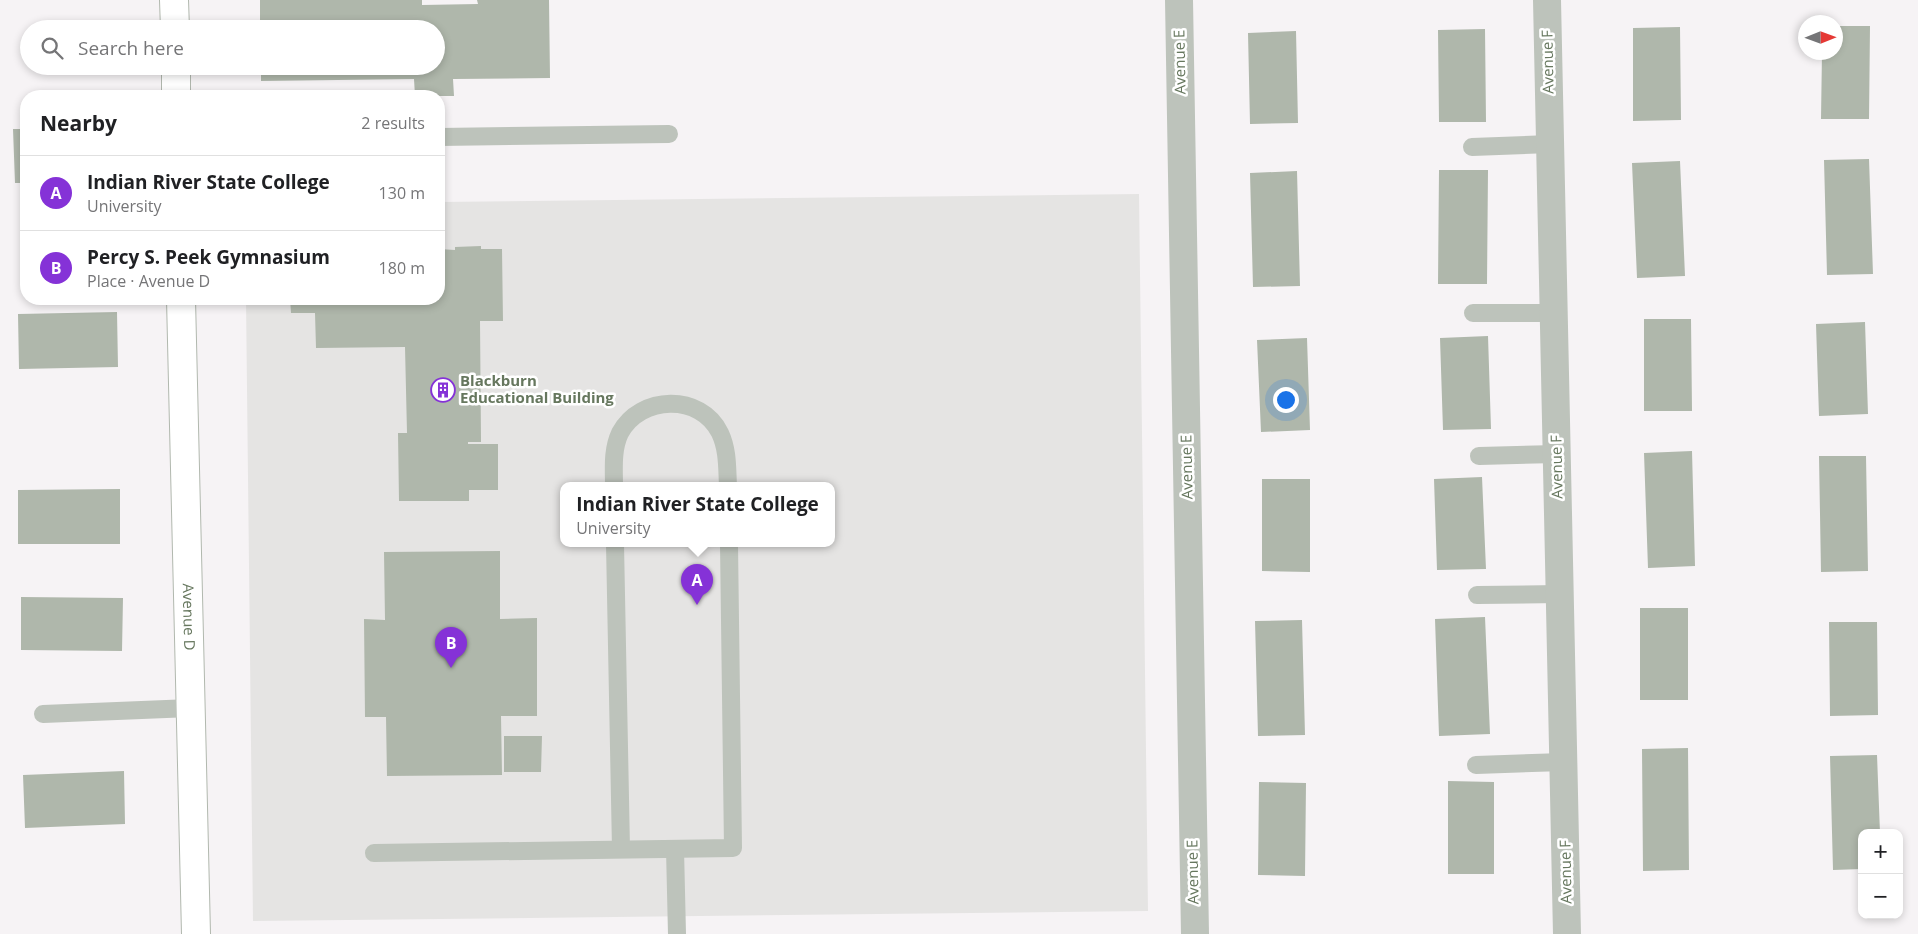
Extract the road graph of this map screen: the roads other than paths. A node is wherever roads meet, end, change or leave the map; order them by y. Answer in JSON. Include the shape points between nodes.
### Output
{"nodes":[{"id":1,"x":174,"y":0,"type":"edge"},
{"id":2,"x":1179,"y":0,"type":"edge"},
{"id":3,"x":1547,"y":0,"type":"edge"},
{"id":4,"x":175,"y":20,"type":"edge"},
{"id":5,"x":176,"y":75,"type":"edge"},
{"id":6,"x":176,"y":90,"type":"edge"},
{"id":7,"x":669,"y":134,"type":"dead end"},
{"id":8,"x":445,"y":137,"type":"edge"},
{"id":9,"x":1550,"y":144,"type":"junction"},
{"id":10,"x":1472,"y":147,"type":"dead end"},
{"id":11,"x":181,"y":305,"type":"edge"},
{"id":12,"x":1554,"y":312,"type":"junction"},
{"id":13,"x":1473,"y":313,"type":"dead end"},
{"id":14,"x":1557,"y":454,"type":"junction"},
{"id":15,"x":1479,"y":456,"type":"dead end"},
{"id":16,"x":614,"y":482,"type":"edge"},
{"id":17,"x":728,"y":482,"type":"edge"},
{"id":18,"x":616,"y":547,"type":"edge"},
{"id":19,"x":729,"y":547,"type":"edge"},
{"id":20,"x":1560,"y":594,"type":"junction"},
{"id":21,"x":1477,"y":595,"type":"dead end"},
{"id":22,"x":191,"y":708,"type":"junction"},
{"id":23,"x":43,"y":714,"type":"dead end"},
{"id":24,"x":1564,"y":762,"type":"junction"},
{"id":25,"x":1476,"y":765,"type":"dead end"},
{"id":26,"x":676,"y":849,"type":"junction"},
{"id":27,"x":621,"y":850,"type":"junction"},
{"id":28,"x":374,"y":853,"type":"dead end"},
{"id":29,"x":196,"y":934,"type":"edge"},
{"id":30,"x":676,"y":934,"type":"edge"},
{"id":31,"x":1194,"y":934,"type":"edge"},
{"id":32,"x":1567,"y":934,"type":"edge"}],
"edges":[{"from":1,"to":4,"type":"street"},
{"from":2,"to":31,"type":"street","name":"Avenue E"},
{"from":3,"to":9,"type":"street","name":"Avenue F"},
{"from":5,"to":6,"type":"street"},
{"from":7,"to":8,"type":"lane"},
{"from":9,"to":10,"type":"lane"},
{"from":9,"to":12,"type":"street","name":"Avenue F"},
{"from":11,"to":22,"type":"street","name":"Avenue D"},
{"from":12,"to":13,"type":"lane"},
{"from":12,"to":14,"type":"street","name":"Avenue F"},
{"from":14,"to":15,"type":"lane"},
{"from":14,"to":20,"type":"street","name":"Avenue F"},
{"from":16,"to":17,"type":"lane","via":[[615,446],[620,433],[641,411],[669,403],[699,410],[720,432],[725,445]]},
{"from":18,"to":27,"type":"lane"},
{"from":19,"to":26,"type":"lane","via":[[734,848]]},
{"from":20,"to":21,"type":"lane"},
{"from":20,"to":24,"type":"street","name":"Avenue F"},
{"from":22,"to":23,"type":"lane"},
{"from":22,"to":29,"type":"street","name":"Avenue D"},
{"from":24,"to":25,"type":"lane"},
{"from":24,"to":32,"type":"street","name":"Avenue F"},
{"from":26,"to":27,"type":"lane"},
{"from":26,"to":30,"type":"lane"},
{"from":27,"to":28,"type":"lane"}]}
